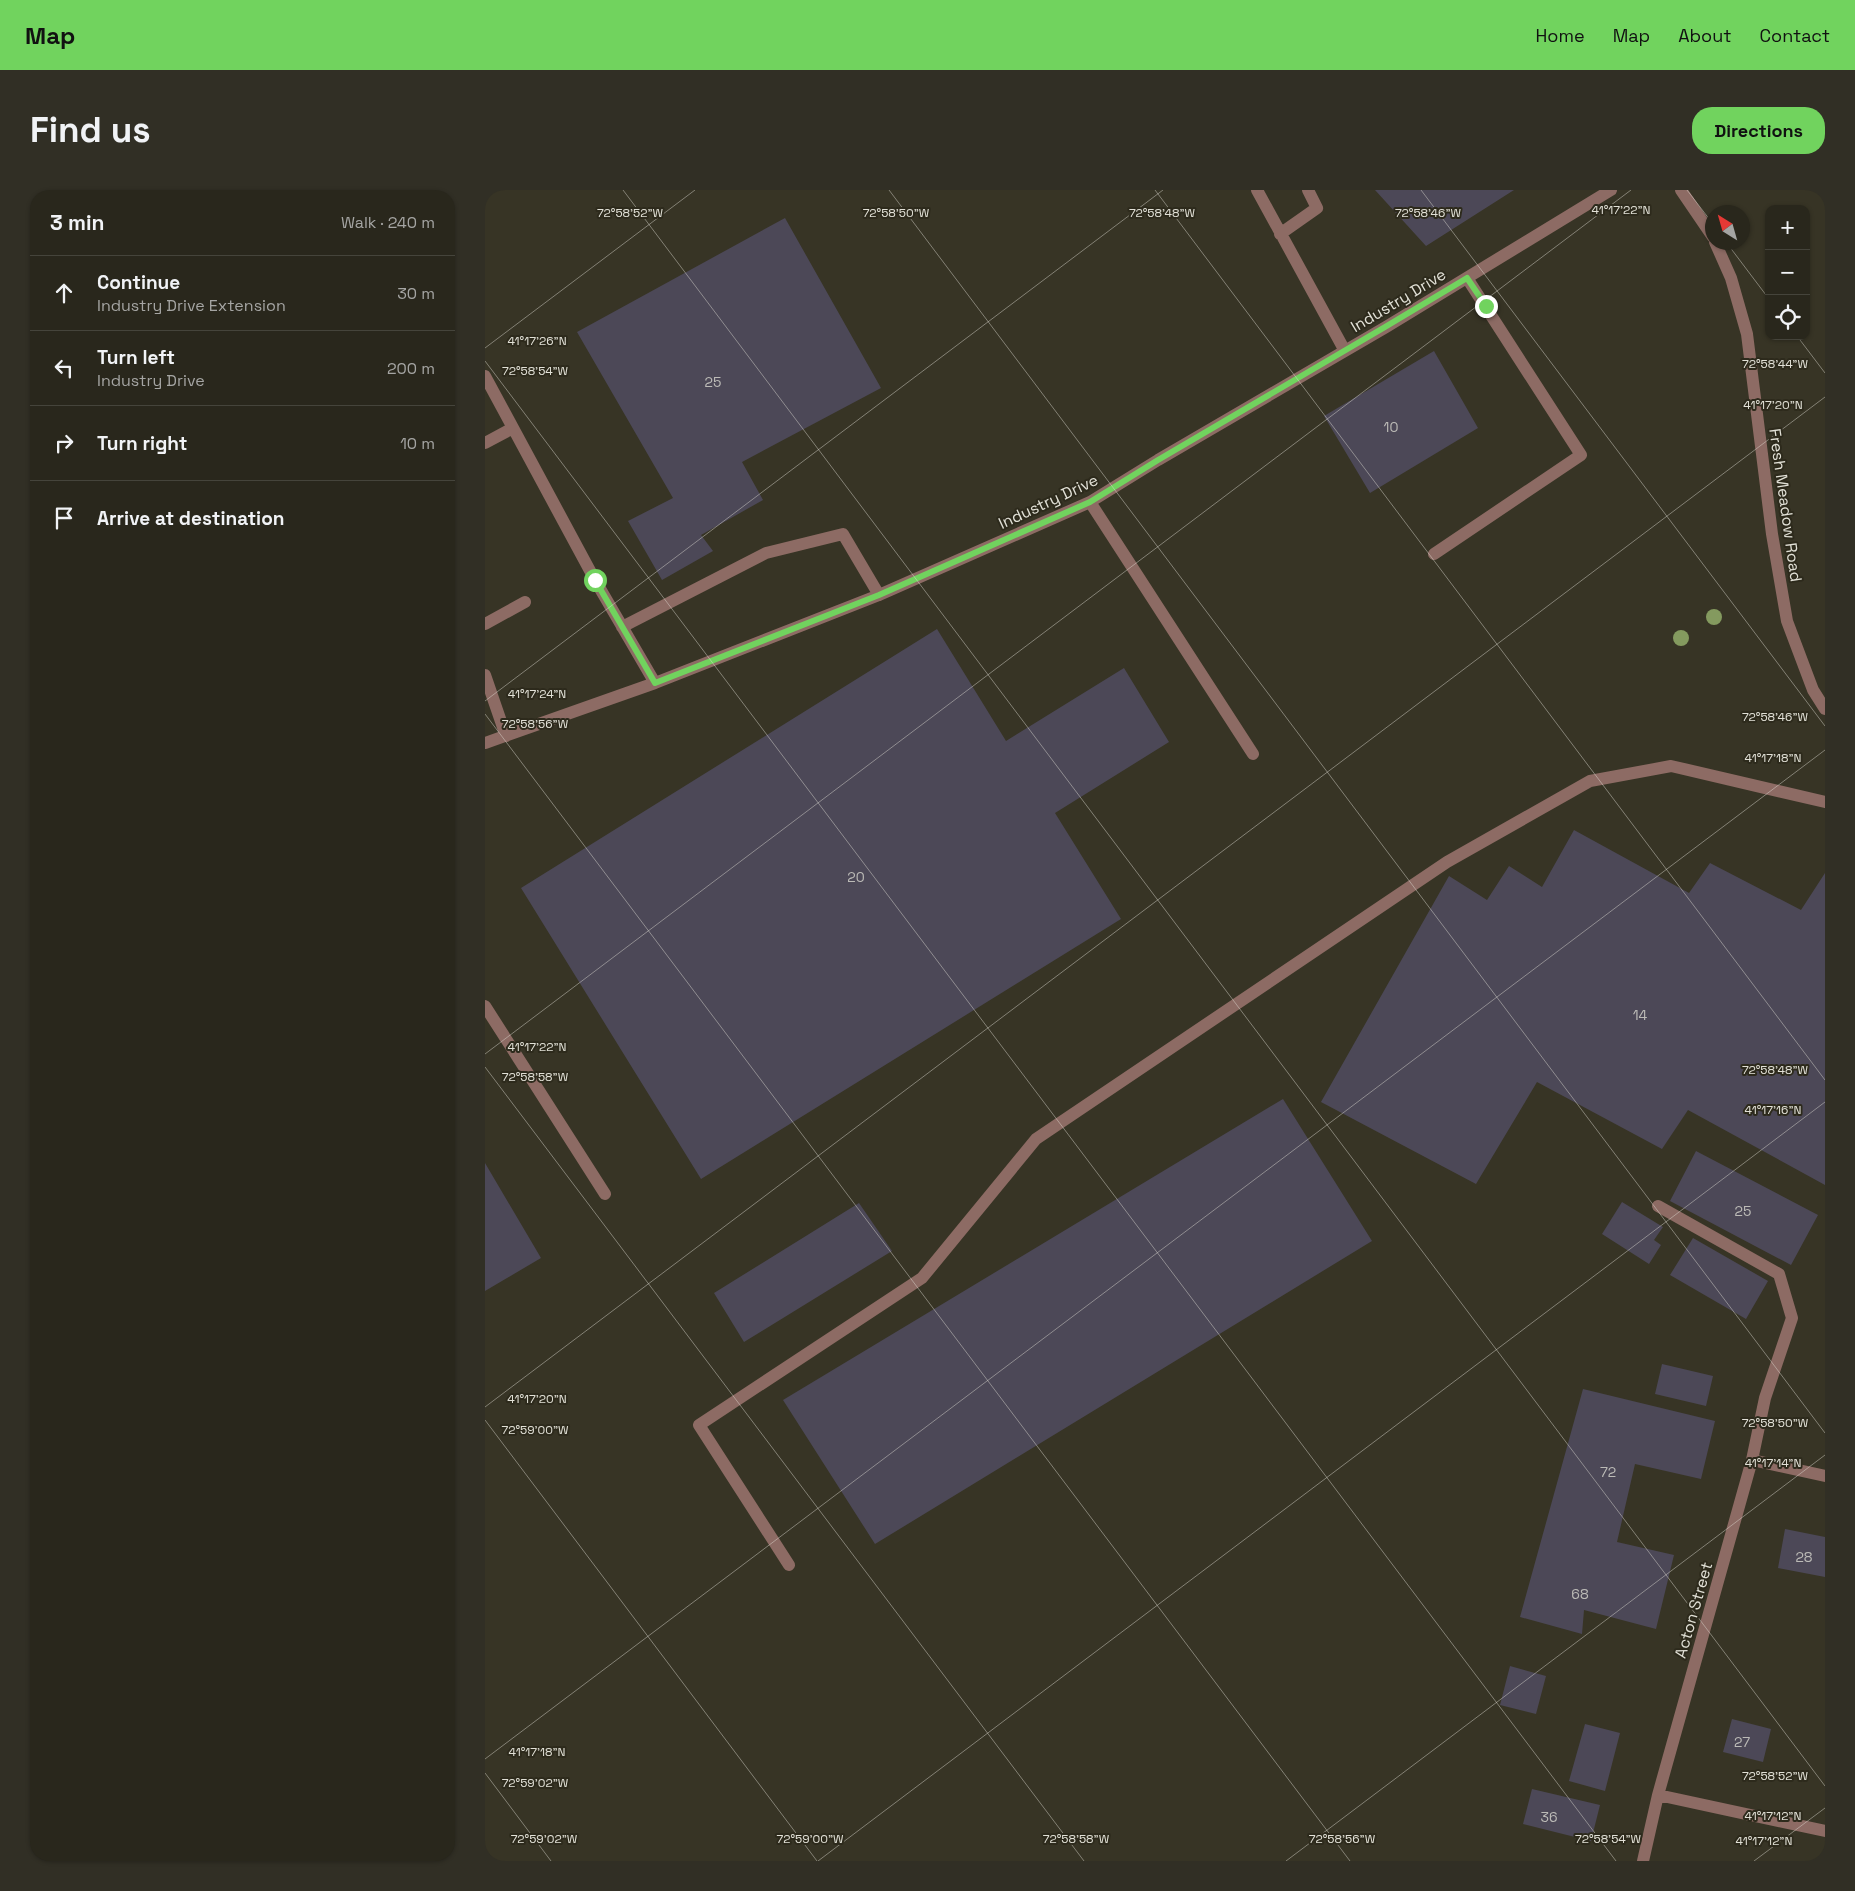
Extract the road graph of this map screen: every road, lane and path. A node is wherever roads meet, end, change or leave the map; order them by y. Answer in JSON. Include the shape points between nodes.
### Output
{"nodes":[{"id":1,"x":1257,"y":190,"type":"edge"},
{"id":2,"x":1308,"y":190,"type":"edge"},
{"id":3,"x":1611,"y":190,"type":"edge"},
{"id":4,"x":1681,"y":190,"type":"edge"},
{"id":5,"x":1705,"y":225,"type":"edge"},
{"id":6,"x":1280,"y":234,"type":"junction"},
{"id":7,"x":1719,"y":250,"type":"edge"},
{"id":8,"x":1467,"y":278,"type":"junction"},
{"id":9,"x":1345,"y":351,"type":"junction"},
{"id":10,"x":485,"y":376,"type":"edge"},
{"id":11,"x":513,"y":428,"type":"junction"},
{"id":12,"x":485,"y":443,"type":"edge"},
{"id":13,"x":1090,"y":502,"type":"junction"},
{"id":14,"x":1434,"y":554,"type":"dead end"},
{"id":15,"x":879,"y":595,"type":"junction"},
{"id":16,"x":525,"y":602,"type":"dead end"},
{"id":17,"x":485,"y":624,"type":"edge"},
{"id":18,"x":622,"y":627,"type":"junction"},
{"id":19,"x":485,"y":675,"type":"edge"},
{"id":20,"x":655,"y":683,"type":"junction"},
{"id":21,"x":1825,"y":709,"type":"edge"},
{"id":22,"x":506,"y":736,"type":"junction"},
{"id":23,"x":485,"y":744,"type":"edge"},
{"id":24,"x":1253,"y":754,"type":"dead end"},
{"id":25,"x":1825,"y":802,"type":"edge"},
{"id":26,"x":485,"y":1006,"type":"edge"},
{"id":27,"x":605,"y":1194,"type":"dead end"},
{"id":28,"x":1658,"y":1206,"type":"dead end"},
{"id":29,"x":1752,"y":1460,"type":"junction"},
{"id":30,"x":1825,"y":1476,"type":"edge"},
{"id":31,"x":789,"y":1565,"type":"dead end"},
{"id":32,"x":1658,"y":1795,"type":"junction"},
{"id":33,"x":1825,"y":1831,"type":"edge"},
{"id":34,"x":1643,"y":1861,"type":"edge"}],
"edges":[{"from":1,"to":6,"type":"street"},
{"from":2,"to":6,"type":"street","via":[[1317,208]]},
{"from":3,"to":8,"type":"street","name":"Industry Drive"},
{"from":4,"to":5,"type":"street"},
{"from":6,"to":9,"type":"street"},
{"from":7,"to":21,"type":"street","name":"Fresh Meadow Road","via":[[1731,278],[1747,334],[1772,534],[1787,621],[1813,690]]},
{"from":8,"to":9,"type":"street","name":"Industry Drive"},
{"from":8,"to":14,"type":"street","via":[[1581,455]]},
{"from":9,"to":13,"type":"street","name":"Industry Drive"},
{"from":10,"to":11,"type":"street"},
{"from":11,"to":12,"type":"street"},
{"from":11,"to":18,"type":"street"},
{"from":13,"to":15,"type":"street","name":"Industry Drive"},
{"from":13,"to":24,"type":"street"},
{"from":15,"to":18,"type":"street","via":[[843,534],[766,553]]},
{"from":15,"to":20,"type":"street","name":"Industry Drive"},
{"from":16,"to":17,"type":"street"},
{"from":18,"to":20,"type":"street"},
{"from":19,"to":22,"type":"street"},
{"from":20,"to":22,"type":"street","name":"Industry Drive"},
{"from":22,"to":23,"type":"street","name":"Industry Drive"},
{"from":25,"to":31,"type":"street","via":[[1671,766],[1590,781],[1447,862],[1037,1139],[922,1278],[699,1425]]},
{"from":26,"to":27,"type":"street"},
{"from":28,"to":29,"type":"street","name":"Acton Street","via":[[1779,1274],[1792,1318],[1765,1398]]},
{"from":29,"to":30,"type":"street"},
{"from":29,"to":32,"type":"street","name":"Acton Street"},
{"from":32,"to":33,"type":"street"},
{"from":32,"to":34,"type":"street","name":"Acton Street"}]}
